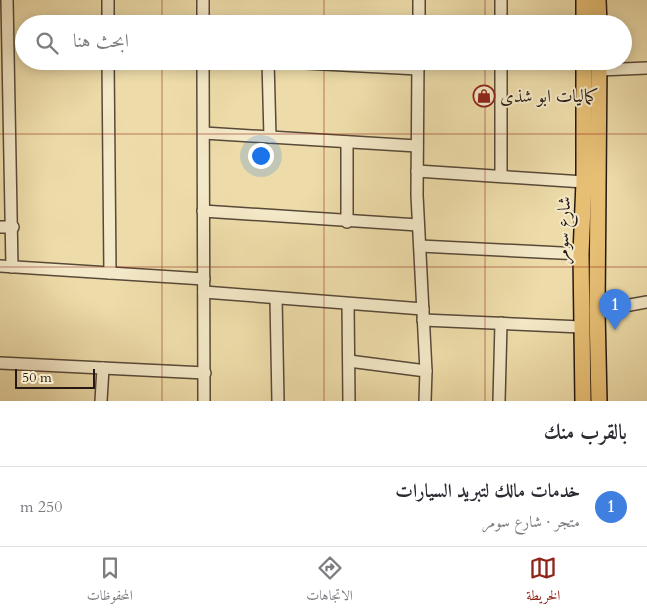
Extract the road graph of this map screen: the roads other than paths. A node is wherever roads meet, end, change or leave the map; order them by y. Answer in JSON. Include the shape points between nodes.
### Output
{"nodes":[{"id":1,"x":7,"y":0,"type":"edge"},
{"id":2,"x":108,"y":0,"type":"edge"},
{"id":3,"x":204,"y":0,"type":"edge"},
{"id":4,"x":420,"y":0,"type":"edge"},
{"id":5,"x":501,"y":0,"type":"edge"},
{"id":6,"x":584,"y":0,"type":"edge"},
{"id":7,"x":598,"y":0,"type":"edge"},
{"id":8,"x":108,"y":15,"type":"edge"},
{"id":9,"x":203,"y":15,"type":"edge"},
{"id":10,"x":419,"y":15,"type":"edge"},
{"id":11,"x":501,"y":15,"type":"edge"},
{"id":12,"x":584,"y":15,"type":"edge"},
{"id":13,"x":598,"y":15,"type":"edge"},
{"id":14,"x":632,"y":67,"type":"edge"},
{"id":15,"x":647,"y":68,"type":"edge"},
{"id":16,"x":108,"y":70,"type":"edge"},
{"id":17,"x":203,"y":70,"type":"edge"},
{"id":18,"x":267,"y":70,"type":"edge"},
{"id":19,"x":418,"y":70,"type":"edge"},
{"id":20,"x":501,"y":70,"type":"edge"},
{"id":21,"x":584,"y":70,"type":"edge"},
{"id":22,"x":599,"y":70,"type":"edge"},
{"id":23,"x":204,"y":133,"type":"junction"},
{"id":24,"x":270,"y":137,"type":"junction"},
{"id":25,"x":348,"y":142,"type":"junction"},
{"id":26,"x":417,"y":146,"type":"junction"},
{"id":27,"x":417,"y":171,"type":"junction"},
{"id":28,"x":501,"y":176,"type":"junction"},
{"id":29,"x":584,"y":182,"type":"junction"},
{"id":30,"x":203,"y":211,"type":"junction"},
{"id":31,"x":347,"y":222,"type":"junction"},
{"id":32,"x":418,"y":225,"type":"junction"},
{"id":33,"x":0,"y":227,"type":"edge"},
{"id":34,"x":13,"y":228,"type":"junction"},
{"id":35,"x":420,"y":246,"type":"junction"},
{"id":36,"x":580,"y":254,"type":"junction"},
{"id":37,"x":0,"y":266,"type":"edge"},
{"id":38,"x":12,"y":267,"type":"junction"},
{"id":39,"x":110,"y":273,"type":"junction"},
{"id":40,"x":204,"y":279,"type":"junction"},
{"id":41,"x":204,"y":292,"type":"junction"},
{"id":42,"x":276,"y":298,"type":"junction"},
{"id":43,"x":647,"y":302,"type":"edge"},
{"id":44,"x":348,"y":304,"type":"junction"},
{"id":45,"x":596,"y":311,"type":"junction"},
{"id":46,"x":423,"y":315,"type":"junction"},
{"id":47,"x":501,"y":323,"type":"junction"},
{"id":48,"x":581,"y":327,"type":"junction"},
{"id":49,"x":349,"y":361,"type":"junction"},
{"id":50,"x":0,"y":362,"type":"edge"},
{"id":51,"x":103,"y":368,"type":"junction"},
{"id":52,"x":426,"y":371,"type":"junction"},
{"id":53,"x":205,"y":372,"type":"junction"},
{"id":54,"x":101,"y":401,"type":"edge"},
{"id":55,"x":204,"y":401,"type":"edge"},
{"id":56,"x":278,"y":401,"type":"edge"},
{"id":57,"x":349,"y":401,"type":"edge"},
{"id":58,"x":425,"y":401,"type":"edge"},
{"id":59,"x":499,"y":401,"type":"edge"},
{"id":60,"x":583,"y":401,"type":"edge"},
{"id":61,"x":599,"y":401,"type":"edge"}],
"edges":[{"from":1,"to":34,"type":"street"},
{"from":2,"to":8,"type":"street"},
{"from":3,"to":9,"type":"street"},
{"from":4,"to":10,"type":"street"},
{"from":5,"to":11,"type":"street"},
{"from":6,"to":12,"type":"main road"},
{"from":7,"to":13,"type":"main road"},
{"from":14,"to":15,"type":"street"},
{"from":16,"to":39,"type":"street"},
{"from":17,"to":23,"type":"street"},
{"from":18,"to":24,"type":"street"},
{"from":19,"to":26,"type":"street"},
{"from":20,"to":28,"type":"street"},
{"from":21,"to":29,"type":"main road","name":"شارع سومر"},
{"from":22,"to":45,"type":"main road","name":"شارع سومر"},
{"from":23,"to":24,"type":"street"},
{"from":23,"to":30,"type":"street"},
{"from":24,"to":25,"type":"street"},
{"from":25,"to":26,"type":"street"},
{"from":25,"to":31,"type":"street"},
{"from":26,"to":27,"type":"street"},
{"from":27,"to":28,"type":"street"},
{"from":27,"to":32,"type":"street"},
{"from":28,"to":29,"type":"street"},
{"from":29,"to":36,"type":"main road","name":"شارع سومر"},
{"from":30,"to":31,"type":"street"},
{"from":30,"to":40,"type":"street"},
{"from":31,"to":32,"type":"street"},
{"from":32,"to":35,"type":"street"},
{"from":33,"to":34,"type":"street"},
{"from":34,"to":38,"type":"street"},
{"from":35,"to":36,"type":"street"},
{"from":35,"to":46,"type":"street"},
{"from":36,"to":48,"type":"main road","name":"شارع سومر"},
{"from":37,"to":38,"type":"street"},
{"from":38,"to":39,"type":"street"},
{"from":39,"to":40,"type":"street"},
{"from":40,"to":41,"type":"street"},
{"from":41,"to":42,"type":"street"},
{"from":41,"to":53,"type":"street"},
{"from":42,"to":44,"type":"street"},
{"from":42,"to":56,"type":"street"},
{"from":43,"to":45,"type":"street"},
{"from":44,"to":46,"type":"street"},
{"from":44,"to":49,"type":"street"},
{"from":45,"to":61,"type":"main road","name":"شارع سومر"},
{"from":46,"to":47,"type":"street"},
{"from":46,"to":52,"type":"street"},
{"from":47,"to":48,"type":"street"},
{"from":47,"to":59,"type":"street"},
{"from":48,"to":60,"type":"main road","name":"شارع سومر"},
{"from":49,"to":52,"type":"street"},
{"from":49,"to":57,"type":"street"},
{"from":50,"to":51,"type":"street"},
{"from":51,"to":53,"type":"street"},
{"from":51,"to":54,"type":"street"},
{"from":52,"to":58,"type":"street"},
{"from":53,"to":55,"type":"street"}]}
